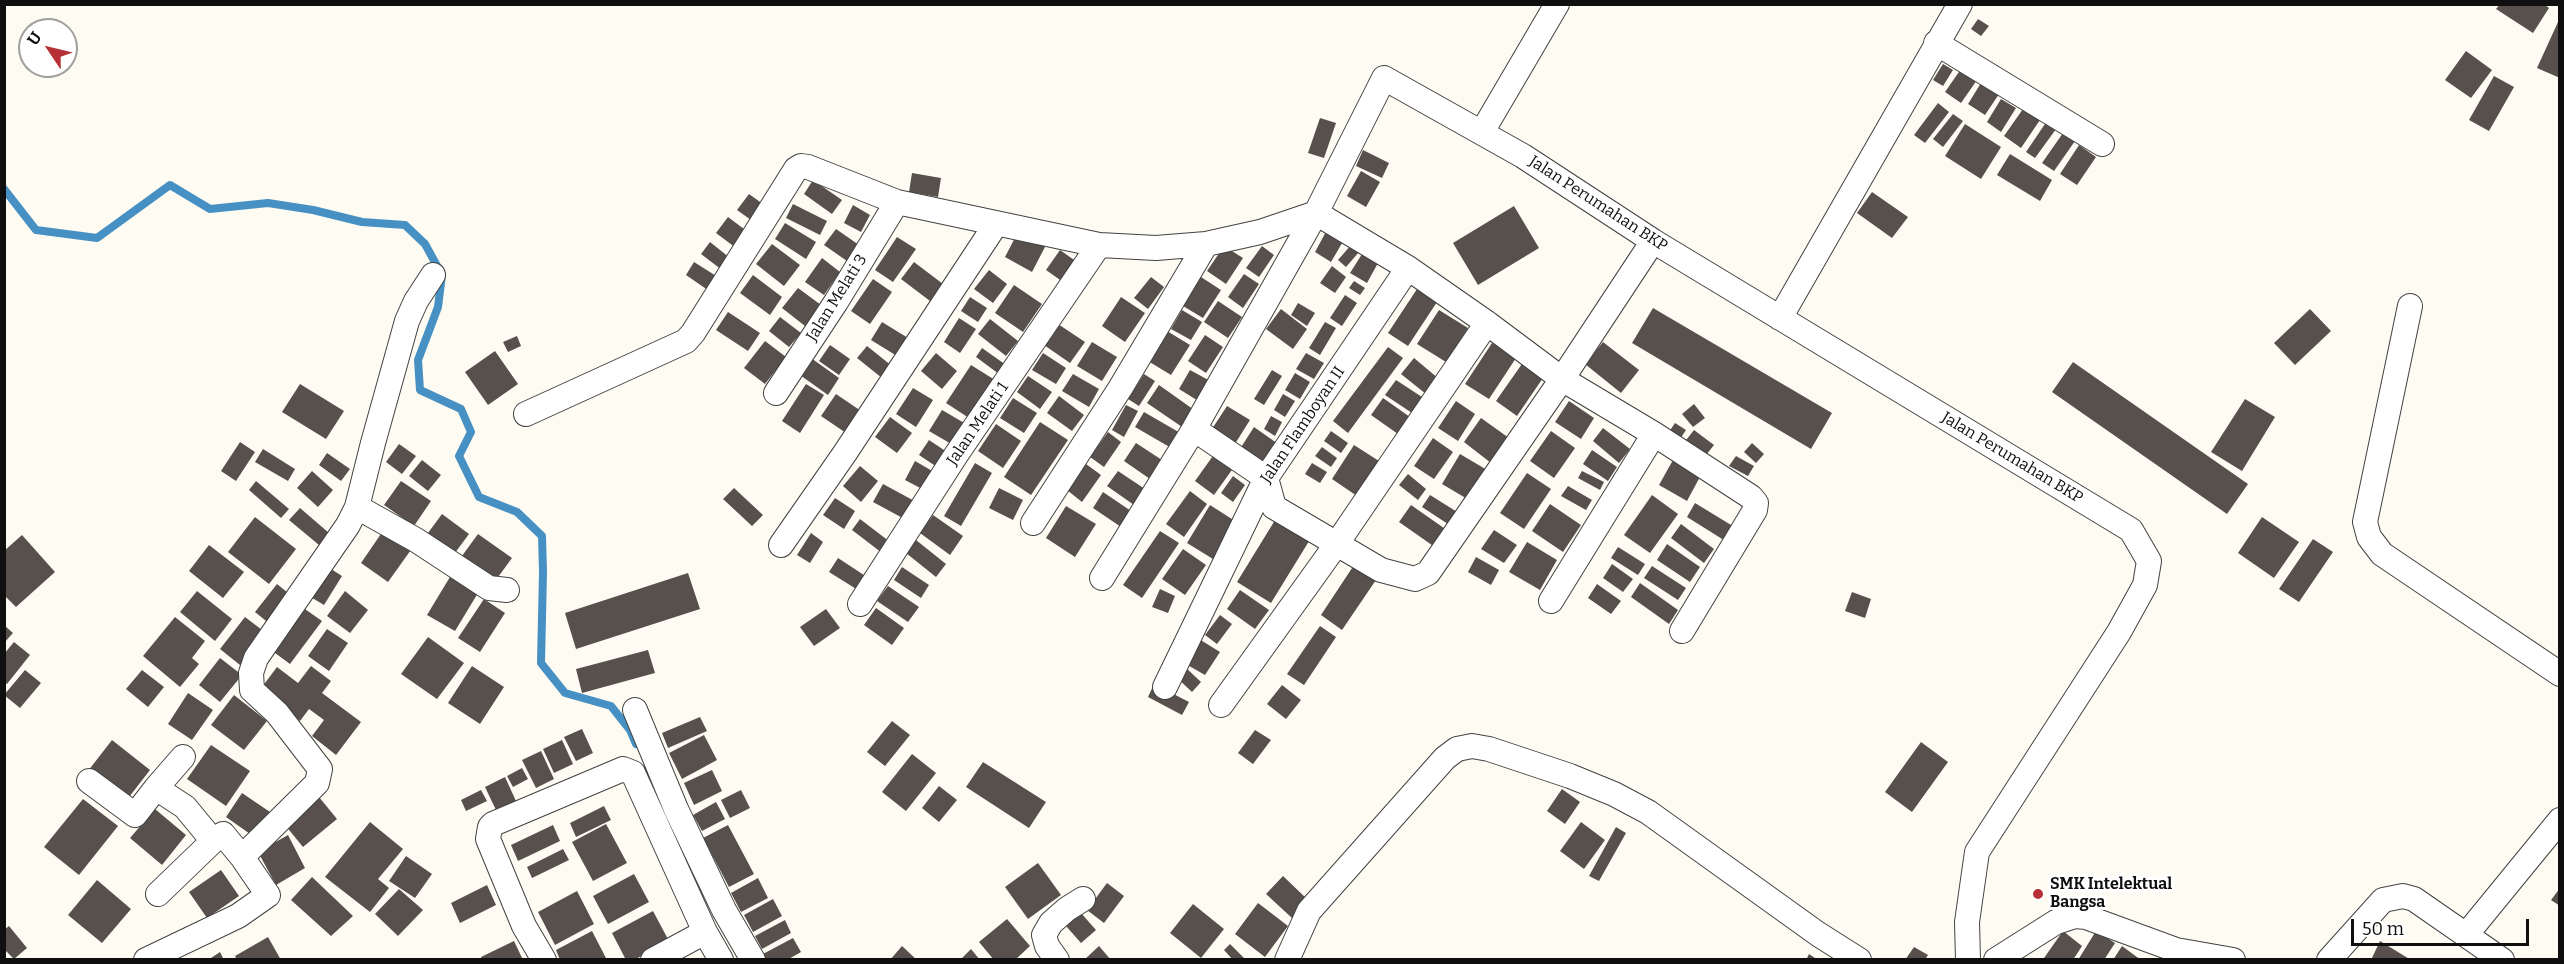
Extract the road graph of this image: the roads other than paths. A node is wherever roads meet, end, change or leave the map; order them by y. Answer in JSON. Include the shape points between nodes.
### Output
{"nodes":[{"id":1,"x":1557,"y":4,"type":"edge"},
{"id":2,"x":1960,"y":4,"type":"edge"},
{"id":3,"x":1936,"y":43,"type":"junction"},
{"id":4,"x":1482,"y":132,"type":"junction"},
{"id":5,"x":2102,"y":144,"type":"dead end"},
{"id":6,"x":897,"y":202,"type":"junction"},
{"id":7,"x":1316,"y":213,"type":"junction"},
{"id":8,"x":996,"y":224,"type":"junction"},
{"id":9,"x":1653,"y":241,"type":"junction"},
{"id":10,"x":1206,"y":244,"type":"junction"},
{"id":11,"x":1099,"y":246,"type":"junction"},
{"id":12,"x":1408,"y":268,"type":"junction"},
{"id":13,"x":433,"y":275,"type":"dead end"},
{"id":14,"x":2410,"y":306,"type":"dead end"},
{"id":15,"x":1780,"y":318,"type":"junction"},
{"id":16,"x":1487,"y":323,"type":"junction"},
{"id":17,"x":1562,"y":379,"type":"junction"},
{"id":18,"x":776,"y":393,"type":"dead end"},
{"id":19,"x":525,"y":414,"type":"dead end"},
{"id":20,"x":1194,"y":429,"type":"junction"},
{"id":21,"x":1654,"y":434,"type":"junction"},
{"id":22,"x":1266,"y":478,"type":"junction"},
{"id":23,"x":357,"y":507,"type":"junction"},
{"id":24,"x":1033,"y":523,"type":"dead end"},
{"id":25,"x":1338,"y":542,"type":"junction"},
{"id":26,"x":781,"y":545,"type":"dead end"},
{"id":27,"x":1102,"y":578,"type":"dead end"},
{"id":28,"x":507,"y":590,"type":"dead end"},
{"id":29,"x":1551,"y":601,"type":"dead end"},
{"id":30,"x":860,"y":604,"type":"dead end"},
{"id":31,"x":1682,"y":631,"type":"dead end"},
{"id":32,"x":2559,"y":674,"type":"edge"},
{"id":33,"x":1165,"y":687,"type":"dead end"},
{"id":34,"x":1221,"y":705,"type":"dead end"},
{"id":35,"x":635,"y":710,"type":"dead end"},
{"id":36,"x":183,"y":757,"type":"dead end"},
{"id":37,"x":89,"y":781,"type":"dead end"},
{"id":38,"x":156,"y":788,"type":"junction"},
{"id":39,"x":2559,"y":820,"type":"edge"},
{"id":40,"x":213,"y":841,"type":"junction"},
{"id":41,"x":242,"y":857,"type":"junction"},
{"id":42,"x":158,"y":894,"type":"dead end"},
{"id":43,"x":1083,"y":899,"type":"dead end"},
{"id":44,"x":705,"y":932,"type":"junction"},
{"id":45,"x":2466,"y":935,"type":"junction"},
{"id":46,"x":146,"y":960,"type":"edge"},
{"id":47,"x":544,"y":960,"type":"edge"},
{"id":48,"x":653,"y":960,"type":"edge"},
{"id":49,"x":721,"y":960,"type":"edge"},
{"id":50,"x":753,"y":960,"type":"edge"},
{"id":51,"x":1057,"y":960,"type":"edge"},
{"id":52,"x":1287,"y":960,"type":"edge"},
{"id":53,"x":1859,"y":960,"type":"edge"},
{"id":54,"x":1968,"y":960,"type":"edge"},
{"id":55,"x":1996,"y":960,"type":"edge"},
{"id":56,"x":2233,"y":960,"type":"edge"},
{"id":57,"x":2329,"y":960,"type":"edge"},
{"id":58,"x":2502,"y":960,"type":"edge"}],
"edges":[{"from":1,"to":4,"type":"street"},
{"from":2,"to":3,"type":"street"},
{"from":3,"to":5,"type":"street"},
{"from":3,"to":15,"type":"street"},
{"from":4,"to":7,"type":"street","name":"Jalan Perumahan BKP","via":[[1384,78]]},
{"from":4,"to":9,"type":"street","name":"Jalan Perumahan BKP"},
{"from":6,"to":8,"type":"street"},
{"from":6,"to":18,"type":"street","name":"Jalan Melati 3"},
{"from":6,"to":19,"type":"street","via":[[808,167],[796,169],[686,340]]},
{"from":7,"to":10,"type":"street","via":[[1260,232]]},
{"from":7,"to":12,"type":"street"},
{"from":7,"to":20,"type":"street"},
{"from":8,"to":11,"type":"street"},
{"from":8,"to":26,"type":"street"},
{"from":9,"to":15,"type":"street","name":"Jalan Perumahan BKP"},
{"from":9,"to":17,"type":"street"},
{"from":10,"to":11,"type":"street","via":[[1156,248]]},
{"from":10,"to":24,"type":"street","via":[[1121,387]]},
{"from":11,"to":30,"type":"street","name":"Jalan Melati 1"},
{"from":12,"to":16,"type":"street"},
{"from":12,"to":22,"type":"street","name":"Jalan Flamboyan II"},
{"from":13,"to":23,"type":"street","via":[[407,321]]},
{"from":14,"to":32,"type":"street","via":[[2365,522],[2369,537],[2382,554]]},
{"from":15,"to":54,"type":"street","name":"Jalan Perumahan BKP","via":[[2131,530],[2149,561],[2145,585],[2119,632],[1977,852],[1967,922]]},
{"from":16,"to":17,"type":"street"},
{"from":16,"to":25,"type":"street"},
{"from":17,"to":21,"type":"street"},
{"from":17,"to":25,"type":"street","via":[[1428,573],[1415,579],[1381,570]]},
{"from":20,"to":22,"type":"street"},
{"from":20,"to":27,"type":"street"},
{"from":21,"to":29,"type":"street"},
{"from":21,"to":31,"type":"street","via":[[1756,503]]},
{"from":22,"to":25,"type":"street","via":[[1274,507]]},
{"from":22,"to":33,"type":"street","name":"Jalan Flamboyan II"},
{"from":23,"to":28,"type":"street","via":[[489,588]]},
{"from":23,"to":41,"type":"street","via":[[256,658],[251,673],[252,690],[277,713],[321,775],[312,790]]},
{"from":25,"to":34,"type":"street"},
{"from":35,"to":50,"type":"street","via":[[676,809],[724,910]]},
{"from":36,"to":38,"type":"street"},
{"from":37,"to":38,"type":"street","via":[[135,815]]},
{"from":38,"to":40,"type":"street","via":[[185,807]]},
{"from":39,"to":45,"type":"street"},
{"from":40,"to":41,"type":"street","via":[[223,834]]},
{"from":40,"to":42,"type":"street"},
{"from":41,"to":46,"type":"street","via":[[268,896],[238,916]]},
{"from":43,"to":51,"type":"street","via":[[1066,909],[1044,935]]},
{"from":44,"to":47,"type":"street","via":[[633,773],[623,769],[490,827],[488,838],[524,926]]},
{"from":44,"to":48,"type":"street"},
{"from":44,"to":49,"type":"street"},
{"from":45,"to":57,"type":"street","via":[[2414,899],[2394,897],[2383,900]]},
{"from":45,"to":58,"type":"street"},
{"from":52,"to":53,"type":"street","via":[[1309,911],[1445,758],[1457,749],[1472,746],[1570,776],[1648,812]]},
{"from":55,"to":56,"type":"street","via":[[2056,922],[2075,916],[2176,950]]}]}
